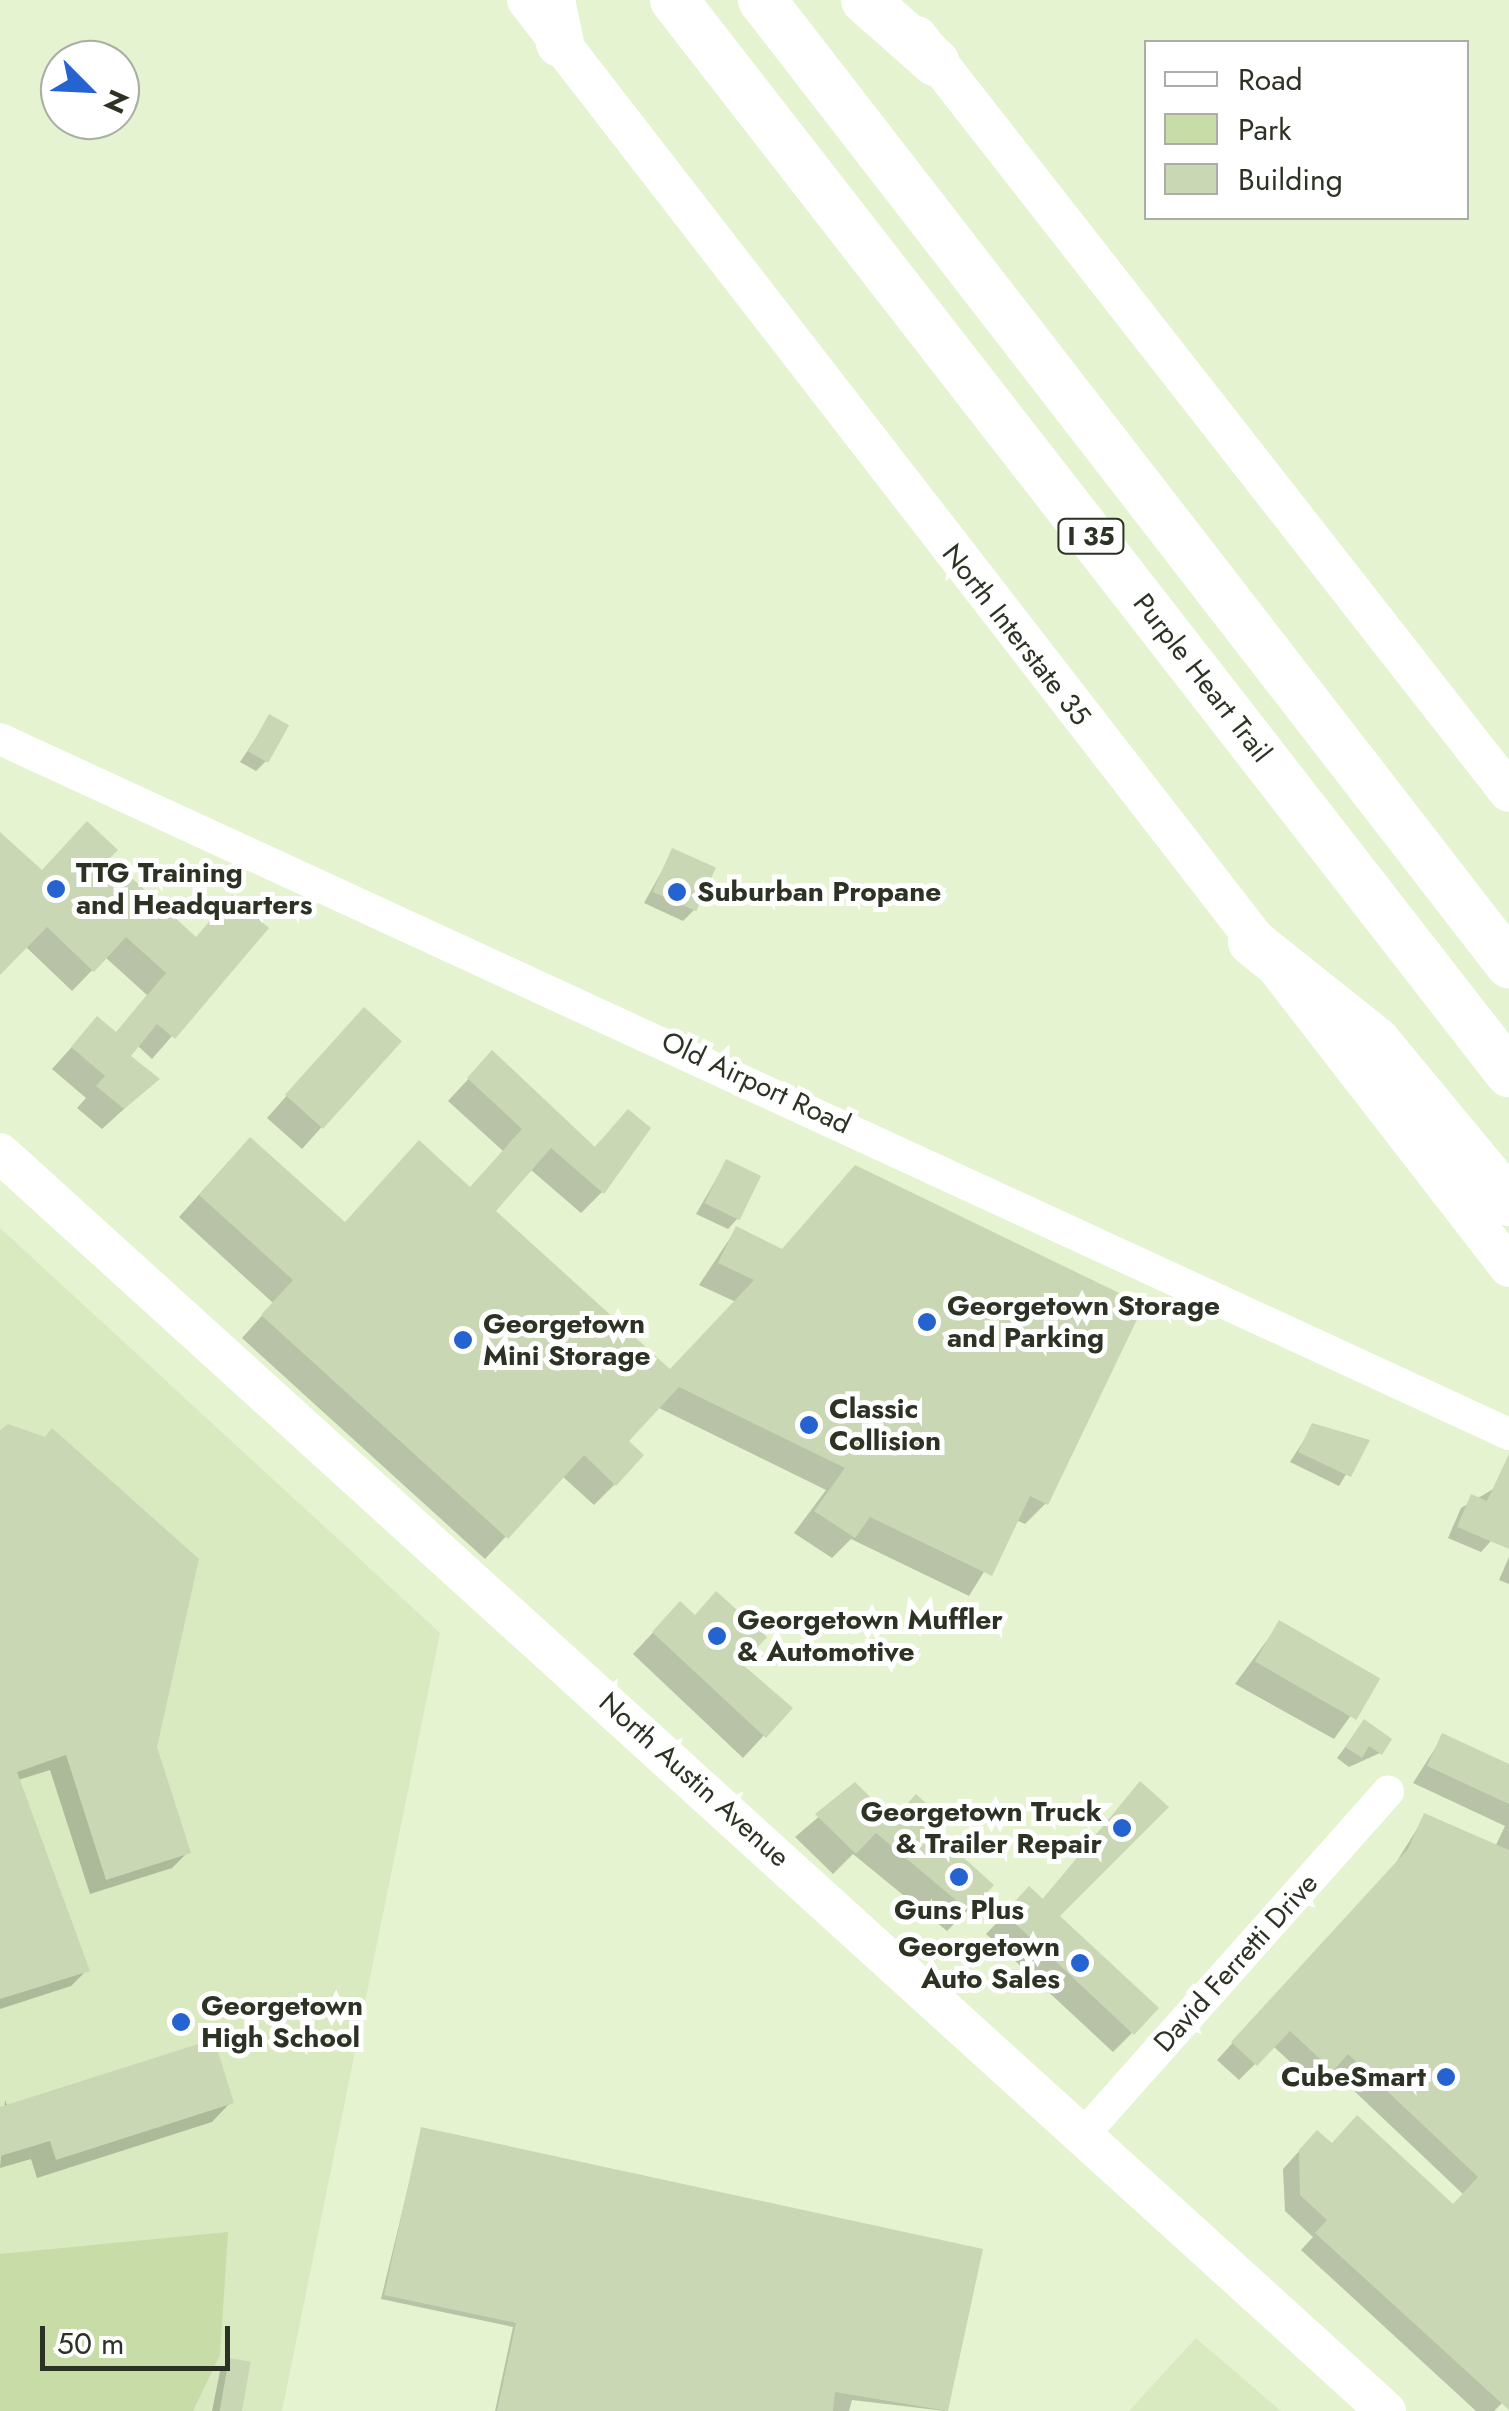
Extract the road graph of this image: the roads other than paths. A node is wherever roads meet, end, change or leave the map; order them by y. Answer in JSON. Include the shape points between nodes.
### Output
{"nodes":[{"id":1,"x":526,"y":0,"type":"edge"},
{"id":2,"x":674,"y":0,"type":"edge"},
{"id":3,"x":762,"y":0,"type":"edge"},
{"id":4,"x":866,"y":0,"type":"edge"},
{"id":5,"x":892,"y":0,"type":"edge"},
{"id":6,"x":555,"y":21,"type":"edge"},
{"id":7,"x":935,"y":62,"type":"junction"},
{"id":8,"x":0,"y":739,"type":"edge"},
{"id":9,"x":1509,"y":792,"type":"edge"},
{"id":10,"x":1252,"y":942,"type":"junction"},
{"id":11,"x":1509,"y":964,"type":"edge"},
{"id":12,"x":1509,"y":1073,"type":"edge"},
{"id":13,"x":0,"y":1153,"type":"edge"},
{"id":14,"x":1509,"y":1202,"type":"edge"},
{"id":15,"x":1509,"y":1267,"type":"edge"},
{"id":16,"x":1509,"y":1434,"type":"edge"},
{"id":17,"x":1388,"y":1792,"type":"dead end"},
{"id":18,"x":1084,"y":2134,"type":"junction"},
{"id":19,"x":1386,"y":2411,"type":"edge"}],
"edges":[{"from":1,"to":6,"type":"main road","name":"North Interstate 35"},
{"from":2,"to":12,"type":"highway","name":"Purple Heart Trail","number":"I 35"},
{"from":3,"to":11,"type":"highway","number":"I 35"},
{"from":4,"to":7,"type":"highway"},
{"from":5,"to":7,"type":"main road"},
{"from":6,"to":10,"type":"main road","name":"North Interstate 35"},
{"from":7,"to":9,"type":"main road"},
{"from":8,"to":16,"type":"street","name":"Old Airport Road"},
{"from":10,"to":14,"type":"highway","via":[[1376,1040]]},
{"from":10,"to":15,"type":"main road","name":"North Interstate 35"},
{"from":13,"to":18,"type":"main road","name":"North Austin Avenue"},
{"from":17,"to":18,"type":"street","name":"David Ferretti Drive"},
{"from":18,"to":19,"type":"main road","name":"North Austin Avenue"}]}
